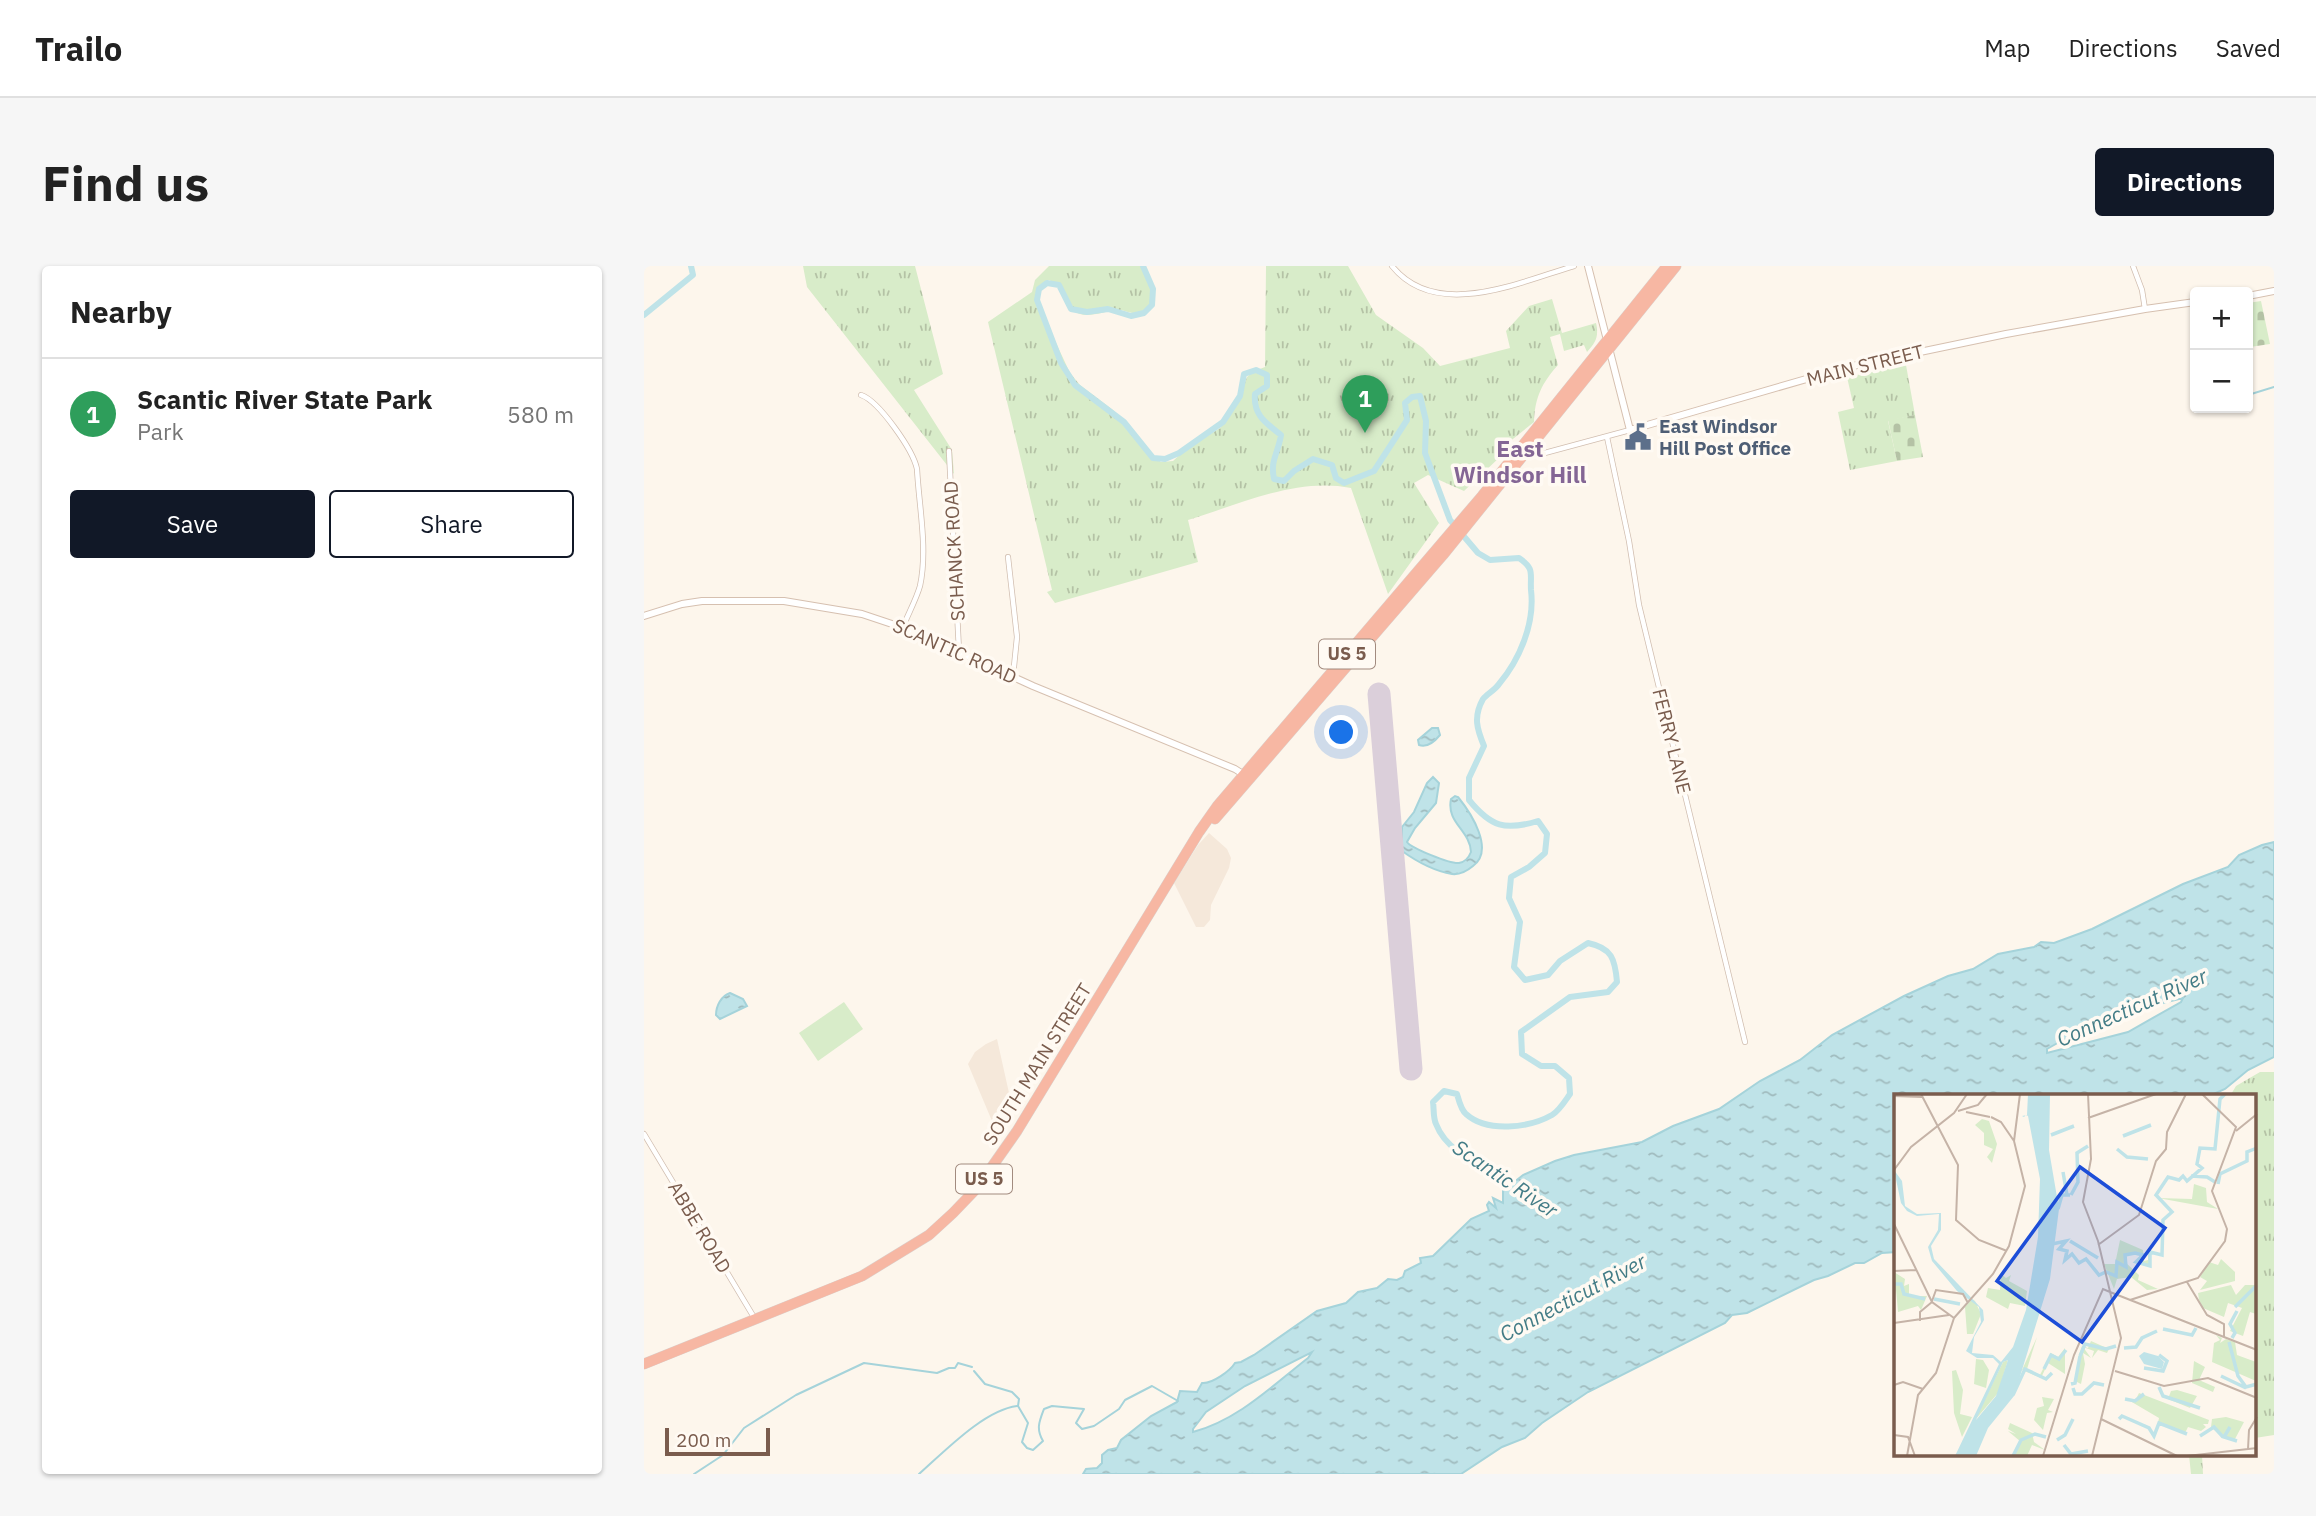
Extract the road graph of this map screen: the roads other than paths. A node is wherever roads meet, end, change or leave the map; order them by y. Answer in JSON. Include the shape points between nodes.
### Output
{"nodes":[{"id":1,"x":1392,"y":266,"type":"edge"},
{"id":2,"x":1574,"y":266,"type":"edge"},
{"id":3,"x":1588,"y":266,"type":"edge"},
{"id":4,"x":1667,"y":266,"type":"edge"},
{"id":5,"x":1676,"y":266,"type":"edge"},
{"id":6,"x":2133,"y":266,"type":"edge"},
{"id":7,"x":2274,"y":291,"type":"edge"},
{"id":8,"x":2253,"y":295,"type":"edge"},
{"id":9,"x":2190,"y":303,"type":"edge"},
{"id":10,"x":2145,"y":309,"type":"junction"},
{"id":11,"x":1608,"y":347,"type":"junction"},
{"id":12,"x":861,"y":396,"type":"dead end"},
{"id":13,"x":1630,"y":430,"type":"junction"},
{"id":14,"x":1607,"y":437,"type":"junction"},
{"id":15,"x":949,"y":452,"type":"dead end"},
{"id":16,"x":1541,"y":454,"type":"dead end"},
{"id":17,"x":1008,"y":557,"type":"dead end"},
{"id":18,"x":644,"y":616,"type":"edge"},
{"id":19,"x":903,"y":627,"type":"junction"},
{"id":20,"x":959,"y":651,"type":"junction"},
{"id":21,"x":1013,"y":677,"type":"junction"},
{"id":22,"x":1247,"y":776,"type":"junction"},
{"id":23,"x":1745,"y":1042,"type":"dead end"},
{"id":24,"x":644,"y":1134,"type":"edge"},
{"id":25,"x":755,"y":1319,"type":"junction"},
{"id":26,"x":644,"y":1364,"type":"edge"}],
"edges":[{"from":1,"to":2,"type":"street","via":[[1414,284],[1454,296],[1497,289]]},
{"from":3,"to":11,"type":"street"},
{"from":4,"to":11,"type":"highway","number":"US 5"},
{"from":5,"to":11,"type":"highway","number":"US 5"},
{"from":6,"to":10,"type":"street"},
{"from":7,"to":8,"type":"street"},
{"from":9,"to":10,"type":"street","name":"MAIN STREET"},
{"from":10,"to":13,"type":"street","name":"MAIN STREET","via":[[1848,367]]},
{"from":11,"to":13,"type":"street"},
{"from":11,"to":22,"type":"highway","number":"US 5","via":[[1453,537]]},
{"from":12,"to":19,"type":"street","via":[[874,403],[907,445],[917,469],[922,572]]},
{"from":13,"to":14,"type":"street","name":"MAIN STREET"},
{"from":14,"to":16,"type":"street","name":"MAIN STREET"},
{"from":14,"to":23,"type":"street","name":"FERRY LANE","via":[[1639,605]]},
{"from":15,"to":20,"type":"street","name":"SCHANCK ROAD"},
{"from":17,"to":21,"type":"street","via":[[1017,637]]},
{"from":18,"to":19,"type":"street","name":"SCANTIC ROAD","via":[[702,601],[769,600],[846,610]]},
{"from":19,"to":20,"type":"street","name":"SCANTIC ROAD"},
{"from":20,"to":21,"type":"street","name":"SCANTIC ROAD"},
{"from":21,"to":22,"type":"street","name":"SCANTIC ROAD"},
{"from":22,"to":25,"type":"highway","name":"SOUTH MAIN STREET","number":"US 5","via":[[1192,846],[1017,1131],[975,1190],[929,1235],[896,1258]]},
{"from":24,"to":25,"type":"street","name":"ABBE ROAD"},
{"from":25,"to":26,"type":"highway","name":"SOUTH MAIN STREET","number":"US 5"}]}
